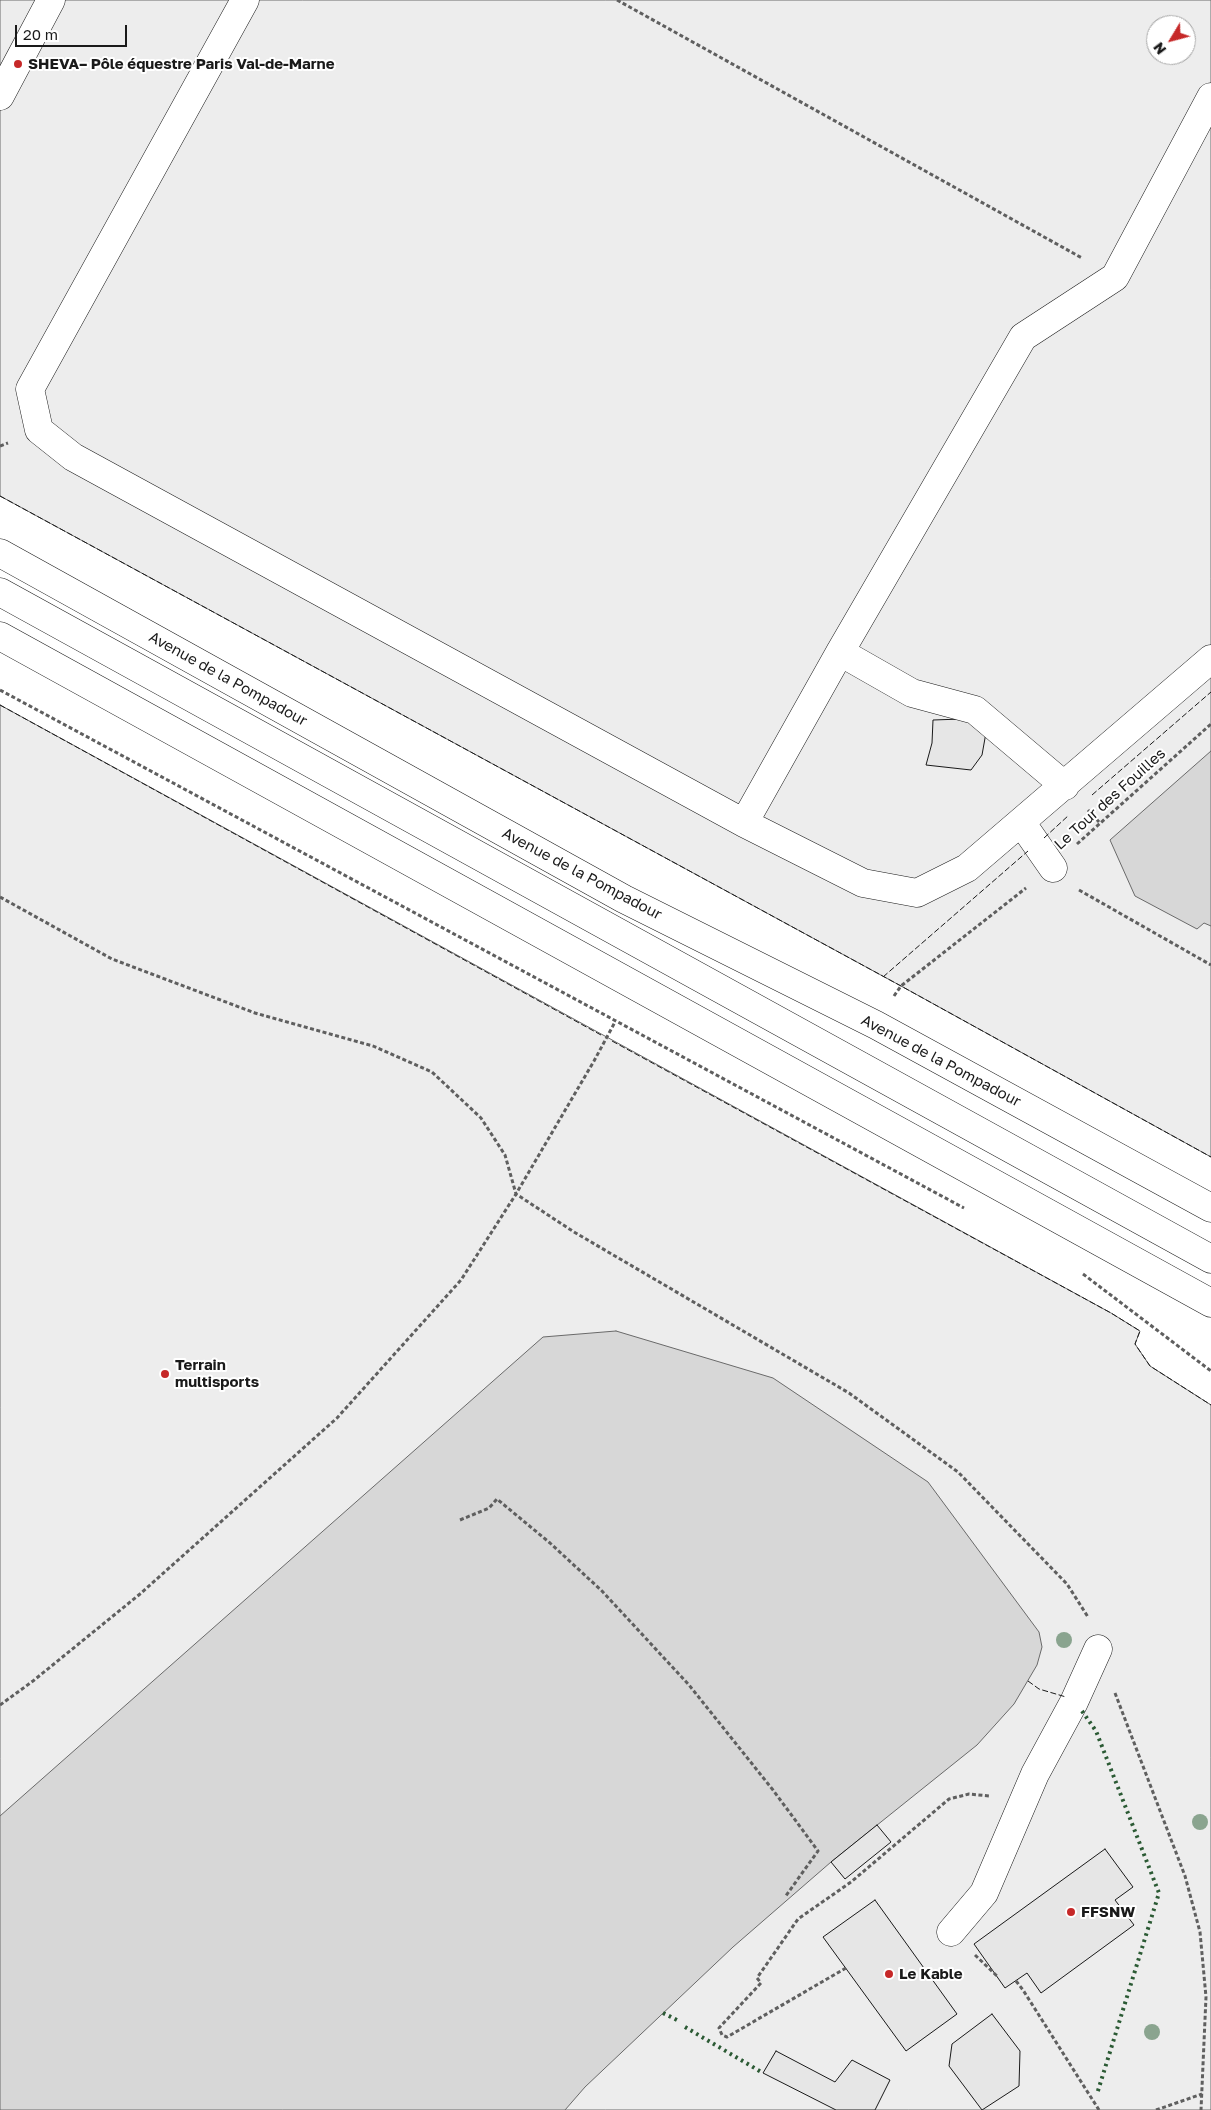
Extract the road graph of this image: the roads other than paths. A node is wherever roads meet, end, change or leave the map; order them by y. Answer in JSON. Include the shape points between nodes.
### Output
{"nodes":[{"id":1,"x":51,"y":0,"type":"edge"},
{"id":2,"x":245,"y":0,"type":"edge"},
{"id":3,"x":0,"y":96,"type":"edge"},
{"id":4,"x":1211,"y":97,"type":"edge"},
{"id":5,"x":0,"y":553,"type":"edge"},
{"id":6,"x":0,"y":592,"type":"edge"},
{"id":7,"x":0,"y":636,"type":"edge"},
{"id":8,"x":840,"y":652,"type":"junction"},
{"id":9,"x":1211,"y":659,"type":"edge"},
{"id":10,"x":1065,"y":786,"type":"junction"},
{"id":11,"x":1021,"y":822,"type":"junction"},
{"id":12,"x":744,"y":823,"type":"junction"},
{"id":13,"x":1052,"y":868,"type":"road end"},
{"id":14,"x":1211,"y":1208,"type":"edge"},
{"id":15,"x":1211,"y":1259,"type":"edge"},
{"id":16,"x":1211,"y":1303,"type":"edge"},
{"id":17,"x":1098,"y":1649,"type":"road end"},
{"id":18,"x":951,"y":1932,"type":"dead end"}],
"edges":[{"from":1,"to":3,"type":"main road"},
{"from":2,"to":12,"type":"main road","via":[[30,389],[39,430],[73,457]]},
{"from":4,"to":8,"type":"main road","via":[[1115,277],[1023,337]]},
{"from":5,"to":14,"type":"main road","name":"Avenue de la Pompadour","via":[[624,899],[876,1026]]},
{"from":6,"to":15,"type":"main road","name":"Avenue de la Pompadour"},
{"from":7,"to":16,"type":"main road"},
{"from":8,"to":10,"type":"main road","via":[[912,693],[975,710]]},
{"from":8,"to":12,"type":"main road"},
{"from":9,"to":10,"type":"main road"},
{"from":10,"to":11,"type":"main road"},
{"from":11,"to":12,"type":"main road","via":[[967,868],[917,893],[863,883]]},
{"from":11,"to":13,"type":"main road"},
{"from":17,"to":18,"type":"main road","via":[[1035,1774],[984,1893]]}]}
